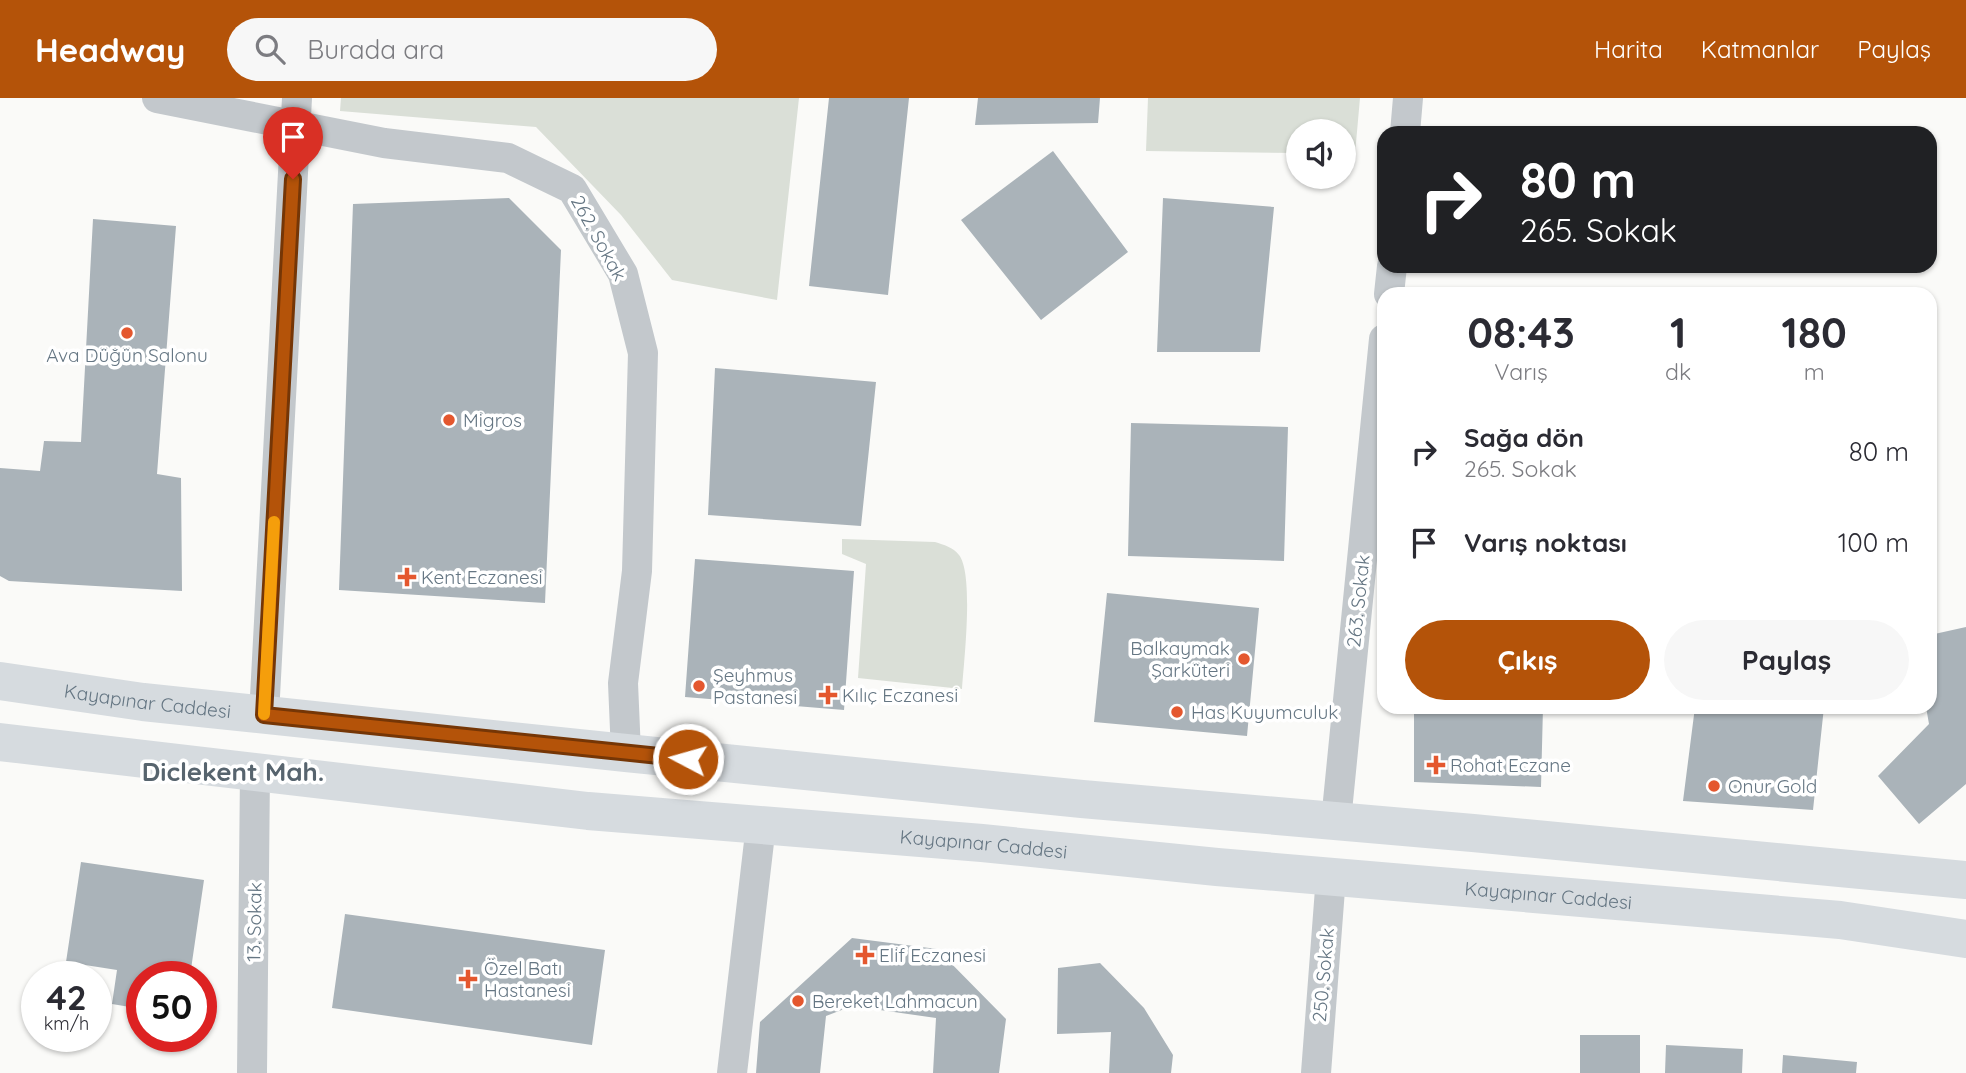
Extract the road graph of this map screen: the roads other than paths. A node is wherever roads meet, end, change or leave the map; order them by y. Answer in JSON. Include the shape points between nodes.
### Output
{"nodes":[{"id":1,"x":157,"y":98,"type":"edge"},
{"id":2,"x":1408,"y":98,"type":"edge"},
{"id":3,"x":296,"y":111,"type":"edge"},
{"id":4,"x":1406,"y":126,"type":"edge"},
{"id":5,"x":1377,"y":409,"type":"edge"},
{"id":6,"x":0,"y":681,"type":"edge"},
{"id":7,"x":264,"y":715,"type":"junction"},
{"id":8,"x":0,"y":742,"type":"edge"},
{"id":9,"x":626,"y":753,"type":"junction"},
{"id":10,"x":255,"y":771,"type":"junction"},
{"id":11,"x":1336,"y":821,"type":"junction"},
{"id":12,"x":761,"y":825,"type":"junction"},
{"id":13,"x":1331,"y":876,"type":"junction"},
{"id":14,"x":1966,"y":880,"type":"edge"},
{"id":15,"x":1966,"y":939,"type":"edge"},
{"id":16,"x":252,"y":1073,"type":"edge"},
{"id":17,"x":732,"y":1073,"type":"edge"},
{"id":18,"x":1316,"y":1073,"type":"edge"}],
"edges":[{"from":1,"to":3,"type":"street","name":"262. Sokak","via":[[235,115]]},
{"from":2,"to":4,"type":"street"},
{"from":3,"to":7,"type":"street"},
{"from":3,"to":9,"type":"street","name":"262. Sokak","via":[[384,142],[508,158],[572,189],[623,274],[643,353],[637,571],[623,683]]},
{"from":5,"to":11,"type":"street","name":"263. Sokak"},
{"from":6,"to":7,"type":"main road","name":"Kayapınar Caddesi"},
{"from":7,"to":9,"type":"main road","name":"Kayapınar Caddesi"},
{"from":8,"to":10,"type":"main road","name":"Kayapınar Caddesi"},
{"from":9,"to":11,"type":"main road","name":"Kayapınar Caddesi"},
{"from":10,"to":12,"type":"main road","name":"Kayapınar Caddesi","via":[[588,811]]},
{"from":10,"to":16,"type":"street","name":"13. Sokak"},
{"from":11,"to":14,"type":"main road","name":"Kayapınar Caddesi"},
{"from":12,"to":13,"type":"main road","name":"Kayapınar Caddesi"},
{"from":12,"to":17,"type":"street"},
{"from":13,"to":15,"type":"main road","name":"Kayapınar Caddesi","via":[[1840,920]]},
{"from":13,"to":18,"type":"street","name":"250. Sokak"}]}
